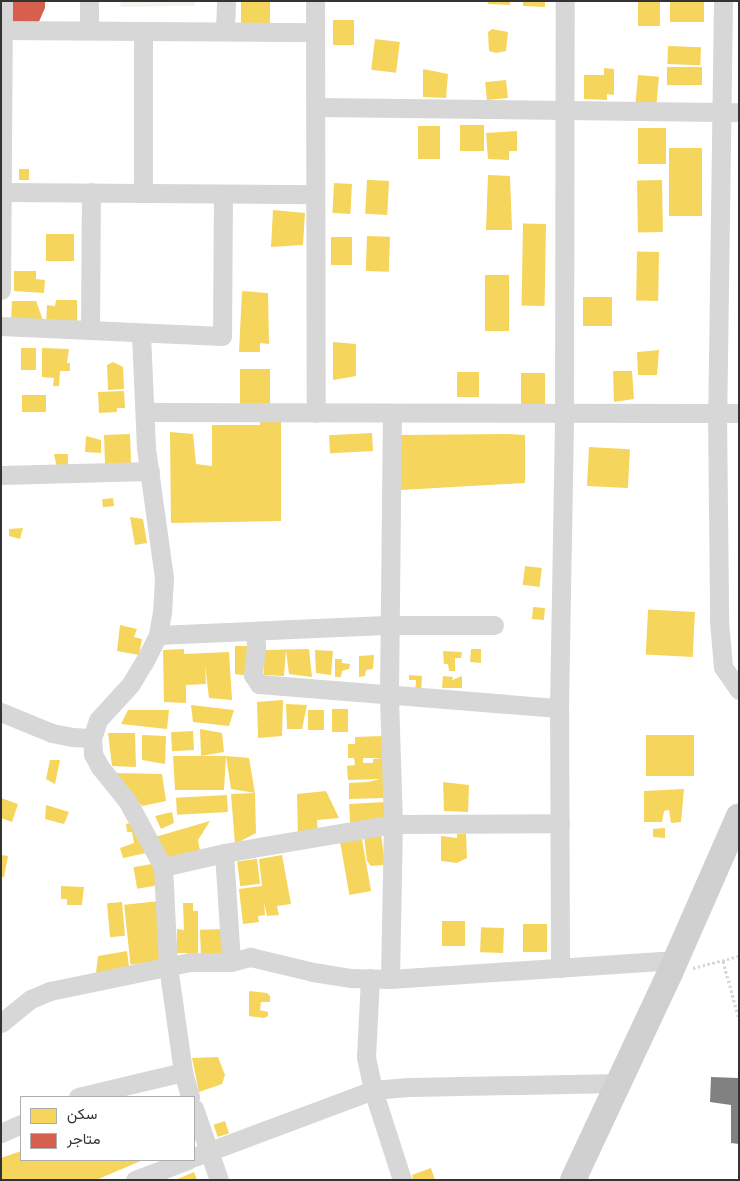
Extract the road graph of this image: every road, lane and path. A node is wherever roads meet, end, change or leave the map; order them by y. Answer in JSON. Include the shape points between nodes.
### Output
{"nodes":[{"id":1,"x":3,"y":1,"type":"edge"},
{"id":2,"x":89,"y":1,"type":"edge"},
{"id":3,"x":226,"y":1,"type":"edge"},
{"id":4,"x":315,"y":1,"type":"edge"},
{"id":5,"x":565,"y":1,"type":"edge"},
{"id":6,"x":723,"y":1,"type":"edge"},
{"id":7,"x":2,"y":30,"type":"edge"},
{"id":8,"x":89,"y":30,"type":"junction"},
{"id":9,"x":144,"y":31,"type":"junction"},
{"id":10,"x":225,"y":31,"type":"junction"},
{"id":11,"x":315,"y":32,"type":"junction"},
{"id":12,"x":316,"y":107,"type":"junction"},
{"id":13,"x":2,"y":108,"type":"edge"},
{"id":14,"x":564,"y":111,"type":"junction"},
{"id":15,"x":730,"y":112,"type":"edge"},
{"id":16,"x":2,"y":192,"type":"edge"},
{"id":17,"x":91,"y":192,"type":"junction"},
{"id":18,"x":143,"y":193,"type":"junction"},
{"id":19,"x":315,"y":194,"type":"junction"},
{"id":20,"x":223,"y":195,"type":"junction"},
{"id":21,"x":1,"y":290,"type":"edge"},
{"id":22,"x":1,"y":326,"type":"edge"},
{"id":23,"x":90,"y":330,"type":"junction"},
{"id":24,"x":142,"y":334,"type":"junction"},
{"id":25,"x":145,"y":412,"type":"junction"},
{"id":26,"x":316,"y":413,"type":"junction"},
{"id":27,"x":392,"y":413,"type":"junction"},
{"id":28,"x":564,"y":413,"type":"junction"},
{"id":29,"x":717,"y":413,"type":"junction"},
{"id":30,"x":739,"y":413,"type":"edge"},
{"id":31,"x":150,"y":471,"type":"junction"},
{"id":32,"x":1,"y":476,"type":"edge"},
{"id":33,"x":391,"y":625,"type":"junction"},
{"id":34,"x":494,"y":625,"type":"dead end"},
{"id":35,"x":255,"y":631,"type":"junction"},
{"id":36,"x":158,"y":635,"type":"junction"},
{"id":37,"x":739,"y":690,"type":"edge"},
{"id":38,"x":389,"y":696,"type":"junction"},
{"id":39,"x":559,"y":708,"type":"junction"},
{"id":40,"x":1,"y":712,"type":"edge"},
{"id":41,"x":92,"y":738,"type":"junction"},
{"id":42,"x":739,"y":816,"type":"edge"},
{"id":43,"x":560,"y":823,"type":"junction"},
{"id":44,"x":393,"y":824,"type":"junction"},
{"id":45,"x":224,"y":853,"type":"junction"},
{"id":46,"x":163,"y":867,"type":"junction"},
{"id":47,"x":739,"y":956,"type":"edge"},
{"id":48,"x":723,"y":961,"type":"junction"},
{"id":49,"x":231,"y":962,"type":"junction"},
{"id":50,"x":168,"y":966,"type":"junction"},
{"id":51,"x":672,"y":966,"type":"junction"},
{"id":52,"x":560,"y":968,"type":"junction"},
{"id":53,"x":370,"y":978,"type":"junction"},
{"id":54,"x":390,"y":979,"type":"junction"},
{"id":55,"x":739,"y":1019,"type":"edge"},
{"id":56,"x":1,"y":1023,"type":"edge"},
{"id":57,"x":183,"y":1072,"type":"junction"},
{"id":58,"x":618,"y":1083,"type":"junction"},
{"id":59,"x":373,"y":1090,"type":"junction"},
{"id":60,"x":82,"y":1096,"type":"edge"},
{"id":61,"x":190,"y":1096,"type":"edge"},
{"id":62,"x":195,"y":1114,"type":"edge"},
{"id":63,"x":202,"y":1154,"type":"edge"},
{"id":64,"x":185,"y":1161,"type":"edge"},
{"id":65,"x":134,"y":1180,"type":"edge"},
{"id":66,"x":219,"y":1180,"type":"edge"},
{"id":67,"x":402,"y":1180,"type":"edge"},
{"id":68,"x":573,"y":1180,"type":"edge"}],
"edges":[{"from":1,"to":7,"type":"street"},
{"from":2,"to":8,"type":"street"},
{"from":3,"to":10,"type":"street"},
{"from":4,"to":11,"type":"street"},
{"from":5,"to":14,"type":"street"},
{"from":6,"to":15,"type":"street"},
{"from":7,"to":8,"type":"street"},
{"from":7,"to":13,"type":"street"},
{"from":8,"to":9,"type":"street"},
{"from":9,"to":10,"type":"street"},
{"from":9,"to":18,"type":"street"},
{"from":10,"to":11,"type":"street"},
{"from":11,"to":12,"type":"street"},
{"from":12,"to":14,"type":"street"},
{"from":12,"to":19,"type":"street"},
{"from":13,"to":16,"type":"street"},
{"from":14,"to":15,"type":"street"},
{"from":14,"to":28,"type":"street"},
{"from":15,"to":29,"type":"street"},
{"from":16,"to":17,"type":"street"},
{"from":16,"to":21,"type":"street"},
{"from":17,"to":18,"type":"street"},
{"from":17,"to":23,"type":"street"},
{"from":18,"to":20,"type":"street"},
{"from":19,"to":20,"type":"street"},
{"from":19,"to":26,"type":"street"},
{"from":20,"to":24,"type":"street","via":[[222,336]]},
{"from":22,"to":23,"type":"street"},
{"from":23,"to":24,"type":"street"},
{"from":24,"to":25,"type":"street"},
{"from":25,"to":26,"type":"street"},
{"from":25,"to":31,"type":"street"},
{"from":26,"to":27,"type":"street"},
{"from":27,"to":28,"type":"street"},
{"from":27,"to":33,"type":"street"},
{"from":28,"to":29,"type":"street"},
{"from":28,"to":39,"type":"street"},
{"from":29,"to":30,"type":"street"},
{"from":29,"to":37,"type":"street","via":[[720,649],[723,667]]},
{"from":31,"to":32,"type":"street"},
{"from":31,"to":36,"type":"street","via":[[164,577]]},
{"from":33,"to":34,"type":"street"},
{"from":33,"to":35,"type":"street"},
{"from":33,"to":38,"type":"street"},
{"from":35,"to":36,"type":"street"},
{"from":35,"to":38,"type":"street","via":[[253,675],[259,684]]},
{"from":36,"to":41,"type":"street","via":[[130,684],[98,720]]},
{"from":38,"to":39,"type":"street"},
{"from":38,"to":44,"type":"street"},
{"from":39,"to":43,"type":"street"},
{"from":40,"to":41,"type":"street","via":[[52,733]]},
{"from":41,"to":46,"type":"street","via":[[93,754],[100,767],[128,802]]},
{"from":42,"to":51,"type":"street"},
{"from":43,"to":44,"type":"street"},
{"from":43,"to":52,"type":"street"},
{"from":44,"to":45,"type":"street"},
{"from":44,"to":54,"type":"street"},
{"from":45,"to":46,"type":"street"},
{"from":45,"to":49,"type":"street"},
{"from":46,"to":50,"type":"street"},
{"from":47,"to":48,"type":"path"},
{"from":48,"to":51,"type":"path"},
{"from":48,"to":55,"type":"path"},
{"from":49,"to":50,"type":"street","via":[[190,962]]},
{"from":49,"to":53,"type":"street","via":[[250,957],[313,972]]},
{"from":50,"to":56,"type":"street","via":[[50,990],[31,999]]},
{"from":50,"to":57,"type":"street"},
{"from":51,"to":52,"type":"street"},
{"from":51,"to":58,"type":"street"},
{"from":52,"to":54,"type":"street"},
{"from":53,"to":54,"type":"street"},
{"from":53,"to":59,"type":"street","via":[[365,1041]]},
{"from":57,"to":60,"type":"street"},
{"from":57,"to":61,"type":"street"},
{"from":58,"to":59,"type":"street"},
{"from":58,"to":68,"type":"street"},
{"from":59,"to":63,"type":"street"},
{"from":59,"to":67,"type":"street"},
{"from":62,"to":63,"type":"street"},
{"from":63,"to":66,"type":"street"},
{"from":64,"to":65,"type":"street"}]}
